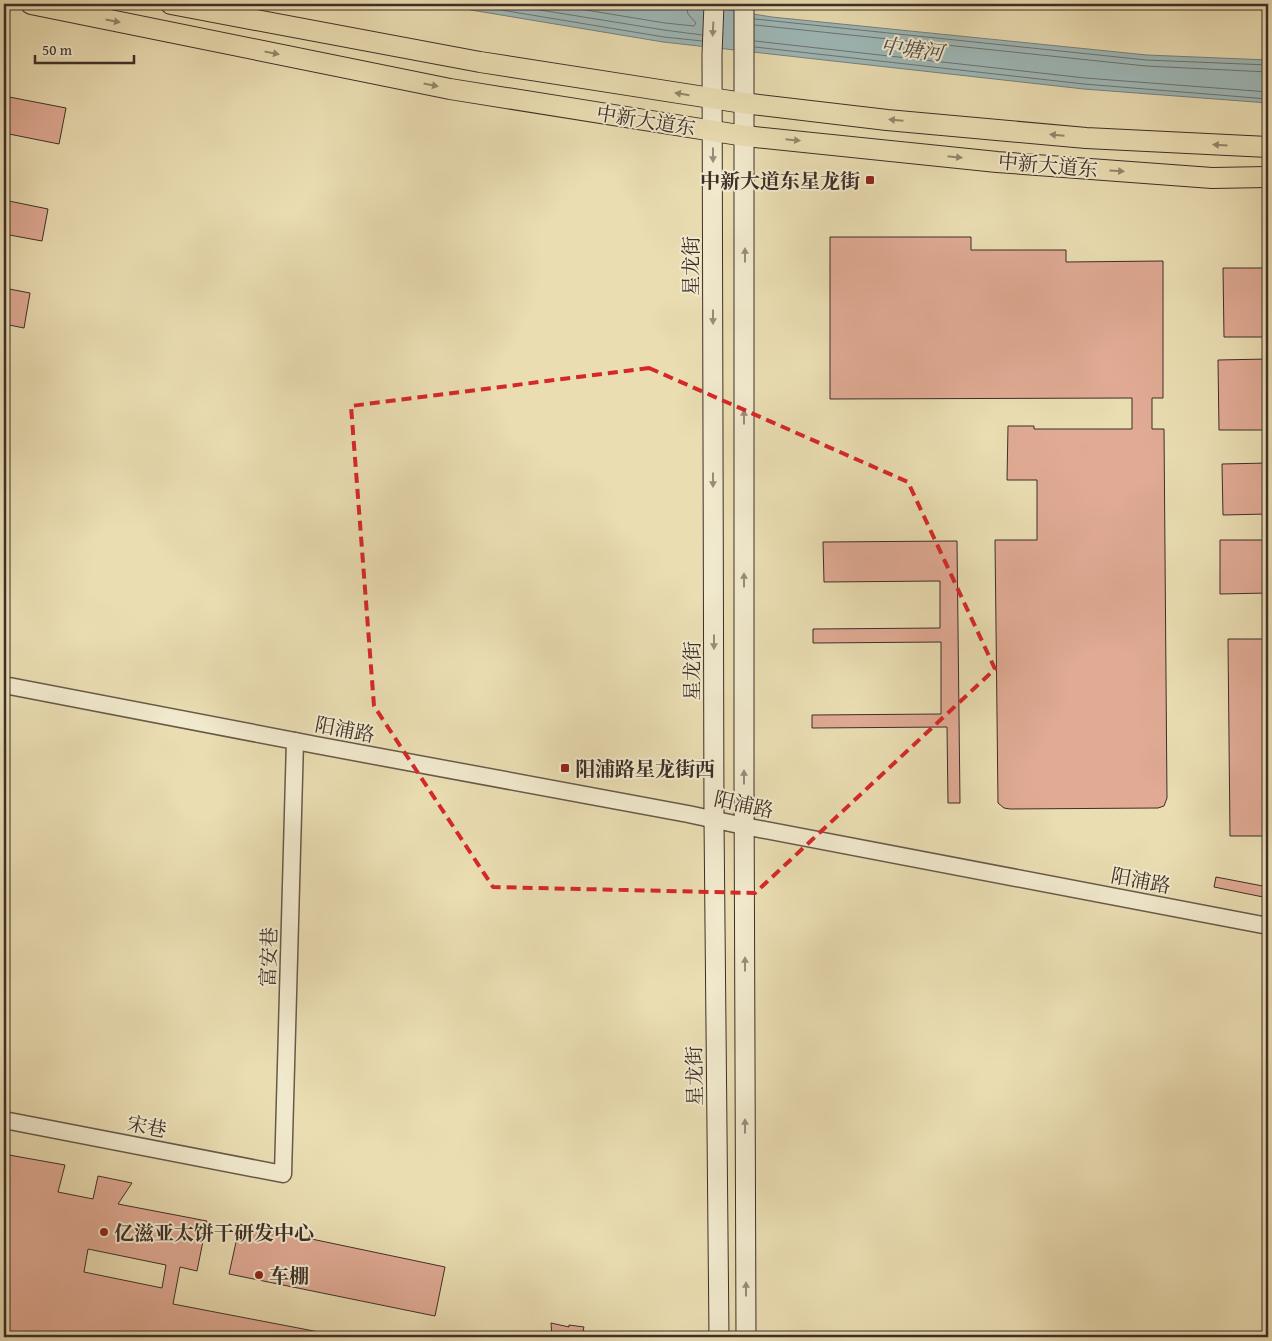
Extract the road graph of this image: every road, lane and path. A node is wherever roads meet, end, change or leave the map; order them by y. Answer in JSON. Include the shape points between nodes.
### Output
{"nodes":[{"id":1,"x":31,"y":4,"type":"edge"},
{"id":2,"x":171,"y":4,"type":"edge"},
{"id":3,"x":714,"y":4,"type":"edge"},
{"id":4,"x":744,"y":7,"type":"edge"},
{"id":5,"x":712,"y":98,"type":"junction"},
{"id":6,"x":744,"y":103,"type":"junction"},
{"id":7,"x":713,"y":131,"type":"junction"},
{"id":8,"x":745,"y":136,"type":"junction"},
{"id":9,"x":1268,"y":147,"type":"edge"},
{"id":10,"x":1268,"y":178,"type":"edge"},
{"id":11,"x":4,"y":685,"type":"edge"},
{"id":12,"x":295,"y":741,"type":"junction"},
{"id":13,"x":714,"y":820,"type":"junction"},
{"id":14,"x":744,"y":826,"type":"junction"},
{"id":15,"x":1268,"y":926,"type":"edge"},
{"id":16,"x":4,"y":1120,"type":"edge"},
{"id":17,"x":283,"y":1174,"type":"joint"},
{"id":18,"x":719,"y":1337,"type":"edge"},
{"id":19,"x":746,"y":1337,"type":"edge"}],
"edges":[{"from":1,"to":7,"type":"main road","name":"中新大道东","one_way":true,"via":[[450,89]]},
{"from":5,"to":2,"type":"main road","name":"中新大道东","one_way":true,"via":[[480,62]]},
{"from":3,"to":5,"type":"main road","name":"星龙街","one_way":true},
{"from":4,"to":6,"type":"main road"},
{"from":5,"to":6,"type":"main road","name":"中新大道东"},
{"from":5,"to":7,"type":"main road","name":"星龙街"},
{"from":6,"to":8,"type":"main road"},
{"from":9,"to":6,"type":"main road","name":"中新大道东","one_way":true,"via":[[1086,138]]},
{"from":7,"to":8,"type":"main road","name":"中新大道东"},
{"from":7,"to":13,"type":"main road","name":"星龙街","one_way":true},
{"from":8,"to":10,"type":"main road","name":"中新大道东","one_way":true,"via":[[997,162],[1212,178]]},
{"from":14,"to":8,"type":"main road","one_way":true},
{"from":11,"to":12,"type":"street","name":"阳浦路"},
{"from":12,"to":13,"type":"street","name":"阳浦路"},
{"from":12,"to":17,"type":"street","name":"富安巷"},
{"from":13,"to":14,"type":"street","name":"阳浦路"},
{"from":13,"to":18,"type":"main road","name":"星龙街"},
{"from":14,"to":15,"type":"street","name":"阳浦路"},
{"from":19,"to":14,"type":"main road","one_way":true},
{"from":16,"to":17,"type":"street","name":"宋巷"}]}
